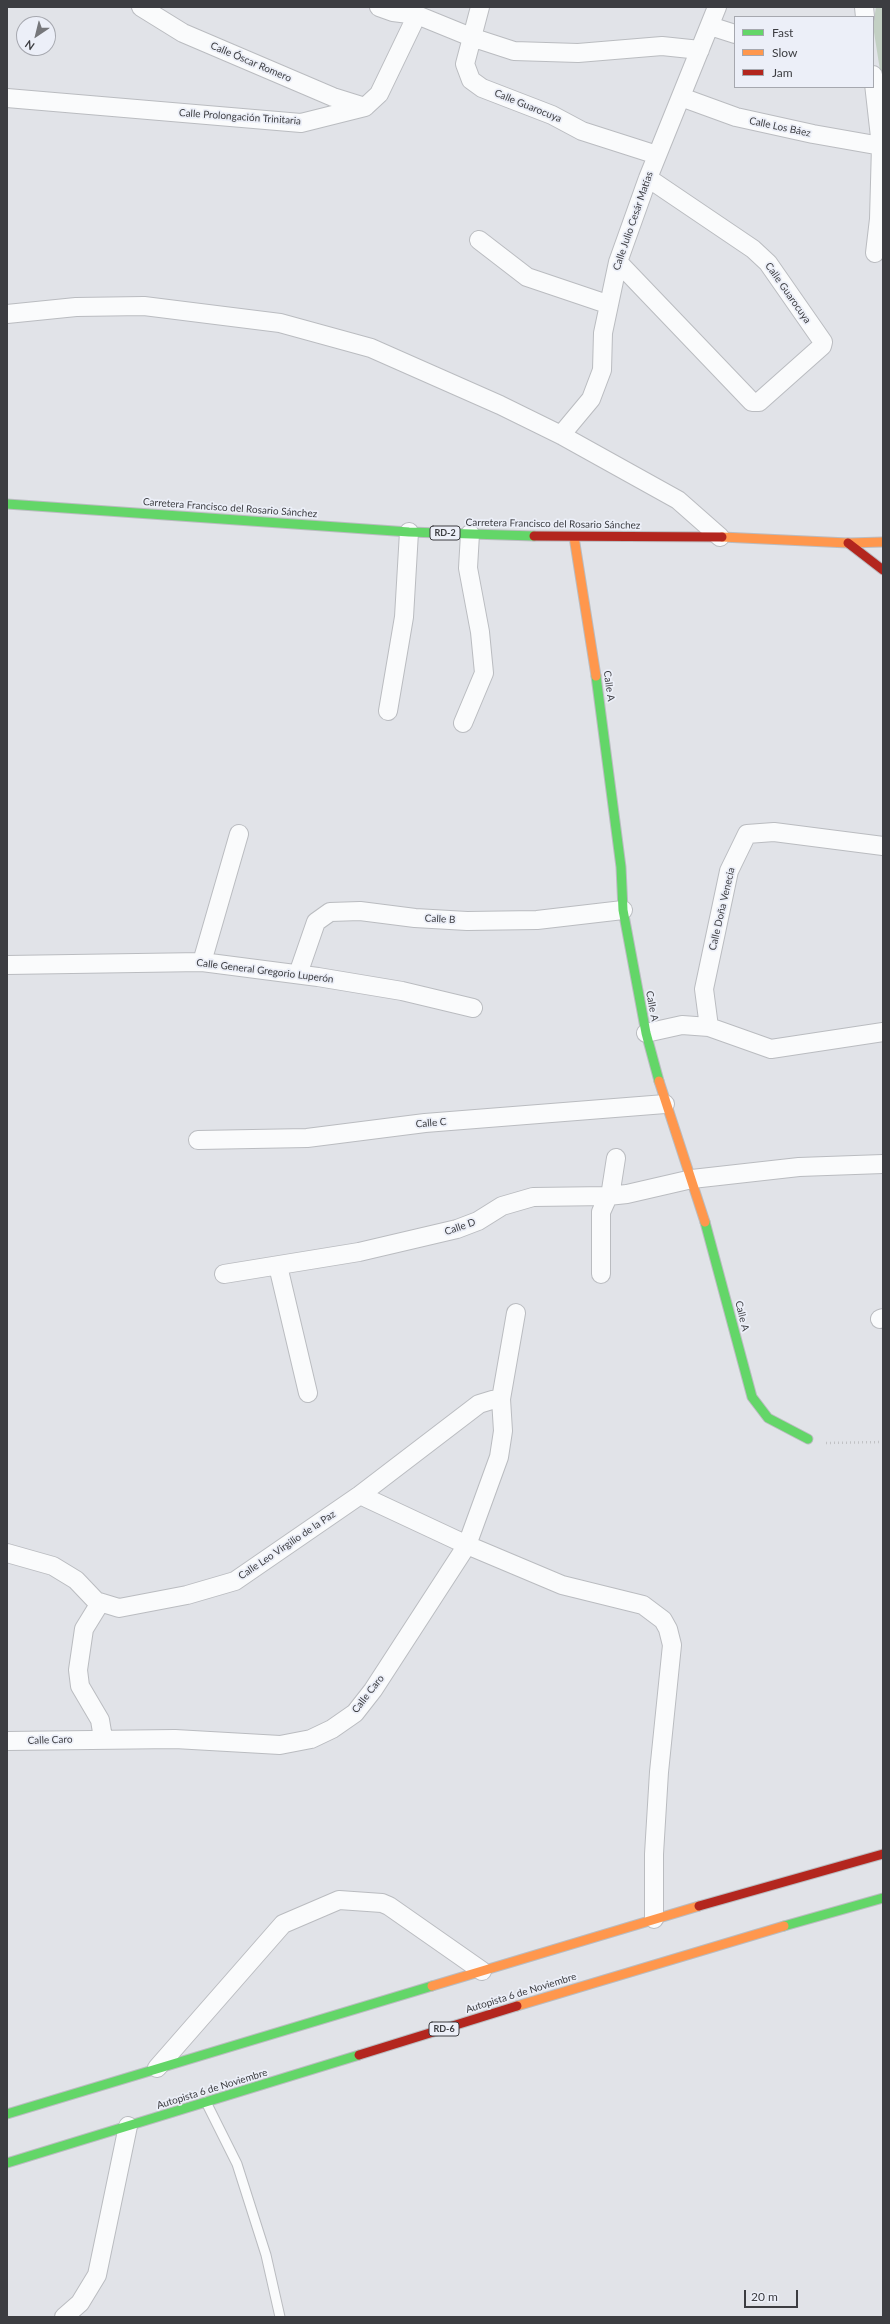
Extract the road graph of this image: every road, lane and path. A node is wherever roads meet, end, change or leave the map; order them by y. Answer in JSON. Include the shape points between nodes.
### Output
{"nodes":[{"id":1,"x":141,"y":7,"type":"edge"},
{"id":2,"x":379,"y":7,"type":"edge"},
{"id":3,"x":480,"y":7,"type":"edge"},
{"id":4,"x":717,"y":7,"type":"edge"},
{"id":5,"x":417,"y":15,"type":"junction"},
{"id":6,"x":710,"y":26,"type":"junction"},
{"id":7,"x":734,"y":34,"type":"edge"},
{"id":8,"x":471,"y":37,"type":"junction"},
{"id":9,"x":700,"y":50,"type":"junction"},
{"id":10,"x":874,"y":87,"type":"edge"},
{"id":11,"x":681,"y":97,"type":"junction"},
{"id":12,"x":7,"y":98,"type":"edge"},
{"id":13,"x":365,"y":107,"type":"junction"},
{"id":14,"x":881,"y":146,"type":"junction"},
{"id":15,"x":657,"y":155,"type":"junction"},
{"id":16,"x":648,"y":178,"type":"junction"},
{"id":17,"x":881,"y":219,"type":"edge"},
{"id":18,"x":479,"y":240,"type":"dead end"},
{"id":19,"x":875,"y":253,"type":"dead end"},
{"id":20,"x":618,"y":262,"type":"junction"},
{"id":21,"x":607,"y":304,"type":"junction"},
{"id":22,"x":7,"y":314,"type":"edge"},
{"id":23,"x":561,"y":435,"type":"junction"},
{"id":24,"x":7,"y":504,"type":"edge"},
{"id":25,"x":409,"y":532,"type":"junction"},
{"id":26,"x":470,"y":534,"type":"junction"},
{"id":27,"x":574,"y":537,"type":"junction"},
{"id":28,"x":720,"y":537,"type":"junction"},
{"id":29,"x":883,"y":542,"type":"edge"},
{"id":30,"x":848,"y":543,"type":"junction"},
{"id":31,"x":883,"y":570,"type":"edge"},
{"id":32,"x":388,"y":711,"type":"dead end"},
{"id":33,"x":463,"y":723,"type":"dead end"},
{"id":34,"x":239,"y":834,"type":"dead end"},
{"id":35,"x":883,"y":846,"type":"edge"},
{"id":36,"x":623,"y":910,"type":"junction"},
{"id":37,"x":202,"y":962,"type":"junction"},
{"id":38,"x":7,"y":965,"type":"edge"},
{"id":39,"x":298,"y":974,"type":"junction"},
{"id":40,"x":473,"y":1008,"type":"dead end"},
{"id":41,"x":709,"y":1027,"type":"junction"},
{"id":42,"x":883,"y":1032,"type":"edge"},
{"id":43,"x":646,"y":1033,"type":"junction"},
{"id":44,"x":665,"y":1104,"type":"junction"},
{"id":45,"x":198,"y":1140,"type":"dead end"},
{"id":46,"x":616,"y":1158,"type":"dead end"},
{"id":47,"x":883,"y":1164,"type":"edge"},
{"id":48,"x":692,"y":1179,"type":"junction"},
{"id":49,"x":608,"y":1196,"type":"junction"},
{"id":50,"x":278,"y":1266,"type":"junction"},
{"id":51,"x":224,"y":1274,"type":"dead end"},
{"id":52,"x":601,"y":1274,"type":"dead end"},
{"id":53,"x":516,"y":1313,"type":"dead end"},
{"id":54,"x":308,"y":1393,"type":"dead end"},
{"id":55,"x":501,"y":1399,"type":"junction"},
{"id":56,"x":808,"y":1439,"type":"joint"},
{"id":57,"x":883,"y":1442,"type":"edge"},
{"id":58,"x":360,"y":1495,"type":"junction"},
{"id":59,"x":467,"y":1545,"type":"junction"},
{"id":60,"x":7,"y":1553,"type":"edge"},
{"id":61,"x":100,"y":1603,"type":"junction"},
{"id":62,"x":103,"y":1738,"type":"junction"},
{"id":63,"x":7,"y":1741,"type":"edge"},
{"id":64,"x":883,"y":1854,"type":"edge"},
{"id":65,"x":883,"y":1898,"type":"edge"},
{"id":66,"x":654,"y":1919,"type":"junction"},
{"id":67,"x":482,"y":1971,"type":"junction"},
{"id":68,"x":157,"y":2068,"type":"junction"},
{"id":69,"x":206,"y":2102,"type":"junction"},
{"id":70,"x":7,"y":2114,"type":"edge"},
{"id":71,"x":128,"y":2126,"type":"junction"},
{"id":72,"x":7,"y":2163,"type":"edge"},
{"id":73,"x":64,"y":2317,"type":"edge"},
{"id":74,"x":280,"y":2317,"type":"edge"}],
"edges":[{"from":1,"to":13,"type":"street","name":"Calle Óscar Romero","via":[[183,33],[333,97]]},
{"from":2,"to":5,"type":"street","via":[[393,12]]},
{"from":3,"to":8,"type":"street","name":"Calle Guarocuya"},
{"from":4,"to":6,"type":"street","name":"Calle Julio Cesár Matías"},
{"from":5,"to":8,"type":"street"},
{"from":5,"to":13,"type":"street","name":"Calle Prolongación Trinitaria","via":[[379,94]]},
{"from":6,"to":7,"type":"street"},
{"from":6,"to":9,"type":"street","name":"Calle Julio Cesár Matías"},
{"from":8,"to":9,"type":"street","via":[[514,51],[578,53],[662,46]]},
{"from":8,"to":15,"type":"street","name":"Calle Guarocuya","via":[[465,64],[471,80],[482,88],[552,115],[582,131]]},
{"from":9,"to":11,"type":"street","name":"Calle Julio Cesár Matías"},
{"from":10,"to":14,"type":"street"},
{"from":11,"to":14,"type":"street","name":"Calle Los Báez","via":[[736,117]]},
{"from":11,"to":15,"type":"street","name":"Calle Julio Cesár Matías"},
{"from":12,"to":13,"type":"street","name":"Calle Prolongación Trinitaria","via":[[300,123]]},
{"from":14,"to":17,"type":"street"},
{"from":15,"to":16,"type":"street","name":"Calle Julio Cesár Matías"},
{"from":16,"to":20,"type":"street","name":"Calle Julio Cesár Matías"},
{"from":16,"to":20,"type":"street","name":"Calle Guarocuya","via":[[753,249],[768,263],[823,342],[822,346],[759,402],[752,402]]},
{"from":17,"to":19,"type":"street"},
{"from":18,"to":21,"type":"street","via":[[527,277]]},
{"from":20,"to":21,"type":"street","name":"Calle Julio Cesár Matías"},
{"from":21,"to":23,"type":"street","name":"Calle Julio Cesár Matías","via":[[602,370],[591,399]]},
{"from":22,"to":23,"type":"street","via":[[76,307],[144,306],[280,323],[371,348]]},
{"from":23,"to":28,"type":"street","via":[[678,500]]},
{"from":24,"to":25,"type":"main road","name":"Carretera Francisco del Rosario Sánchez","number":"RD-2"},
{"from":25,"to":26,"type":"main road","name":"Carretera Francisco del Rosario Sánchez","number":"RD-2"},
{"from":25,"to":32,"type":"street","via":[[404,617]]},
{"from":26,"to":27,"type":"main road","name":"Carretera Francisco del Rosario Sánchez","number":"RD-2"},
{"from":26,"to":33,"type":"street","via":[[468,568],[480,632],[484,673]]},
{"from":27,"to":28,"type":"main road","name":"Carretera Francisco del Rosario Sánchez","number":"RD-2"},
{"from":27,"to":36,"type":"main road","name":"Calle A","via":[[603,719],[621,867]]},
{"from":28,"to":30,"type":"main road","name":"Carretera Francisco del Rosario Sánchez","number":"RD-2"},
{"from":29,"to":30,"type":"main road","name":"Carretera Francisco del Rosario Sánchez","number":"RD-2"},
{"from":30,"to":31,"type":"main road"},
{"from":34,"to":37,"type":"street"},
{"from":35,"to":41,"type":"street","name":"Calle Doña Venecia","via":[[774,832],[747,834],[728,870],[704,988]]},
{"from":36,"to":39,"type":"street","name":"Calle B","via":[[537,920],[467,921],[360,911],[330,912],[316,922]]},
{"from":36,"to":43,"type":"main road","name":"Calle A"},
{"from":37,"to":38,"type":"street","name":"Calle General Gregorio Luperón"},
{"from":37,"to":39,"type":"street","name":"Calle General Gregorio Luperón"},
{"from":39,"to":40,"type":"street","name":"Calle General Gregorio Luperón","via":[[402,992]]},
{"from":41,"to":42,"type":"street","via":[[771,1049]]},
{"from":41,"to":43,"type":"street","via":[[682,1026]]},
{"from":43,"to":44,"type":"main road","name":"Calle A"},
{"from":44,"to":45,"type":"street","name":"Calle C","via":[[425,1123],[307,1138]]},
{"from":44,"to":48,"type":"main road","name":"Calle A"},
{"from":46,"to":49,"type":"street"},
{"from":47,"to":48,"type":"street","name":"Calle D","via":[[798,1167]]},
{"from":48,"to":49,"type":"street","name":"Calle D"},
{"from":48,"to":56,"type":"main road","name":"Calle A","via":[[752,1397],[768,1418]]},
{"from":49,"to":50,"type":"street","name":"Calle D","via":[[542,1196],[519,1199],[457,1229],[359,1252]]},
{"from":49,"to":52,"type":"street","via":[[601,1212]]},
{"from":50,"to":51,"type":"street","name":"Calle D"},
{"from":50,"to":54,"type":"street"},
{"from":53,"to":55,"type":"street","name":"Calle Caro"},
{"from":55,"to":58,"type":"street","name":"Calle Leo Virgilio de la Paz","via":[[479,1404]]},
{"from":55,"to":59,"type":"street","name":"Calle Caro","via":[[503,1432],[498,1457]]},
{"from":56,"to":57,"type":"path","via":[[829,1443]]},
{"from":58,"to":59,"type":"street"},
{"from":58,"to":61,"type":"street","name":"Calle Leo Virgilio de la Paz","via":[[235,1581],[187,1595],[123,1608]]},
{"from":59,"to":62,"type":"street","name":"Calle Caro","via":[[373,1690],[355,1713],[332,1729],[311,1739],[280,1745],[175,1738]]},
{"from":59,"to":66,"type":"street","via":[[562,1585],[643,1605],[660,1617],[668,1629],[672,1645],[659,1772],[654,1854]]},
{"from":60,"to":61,"type":"street","via":[[60,1570],[76,1580]]},
{"from":61,"to":62,"type":"street","via":[[84,1629],[78,1670],[80,1686],[100,1720]]},
{"from":62,"to":63,"type":"street","name":"Calle Caro"},
{"from":64,"to":66,"type":"main road"},
{"from":65,"to":69,"type":"main road","name":"Autopista 6 de Noviembre","number":"RD-6","via":[[661,1962]]},
{"from":66,"to":67,"type":"main road"},
{"from":67,"to":68,"type":"main road"},
{"from":67,"to":68,"type":"street","via":[[389,1906],[382,1903],[339,1900],[283,1924]]},
{"from":68,"to":70,"type":"main road"},
{"from":69,"to":71,"type":"main road","name":"Autopista 6 de Noviembre","number":"RD-6"},
{"from":69,"to":74,"type":"lane","via":[[237,2164],[266,2255]]},
{"from":71,"to":72,"type":"main road","name":"Autopista 6 de Noviembre","number":"RD-6"},
{"from":71,"to":73,"type":"street","via":[[97,2275],[80,2303]]}]}
